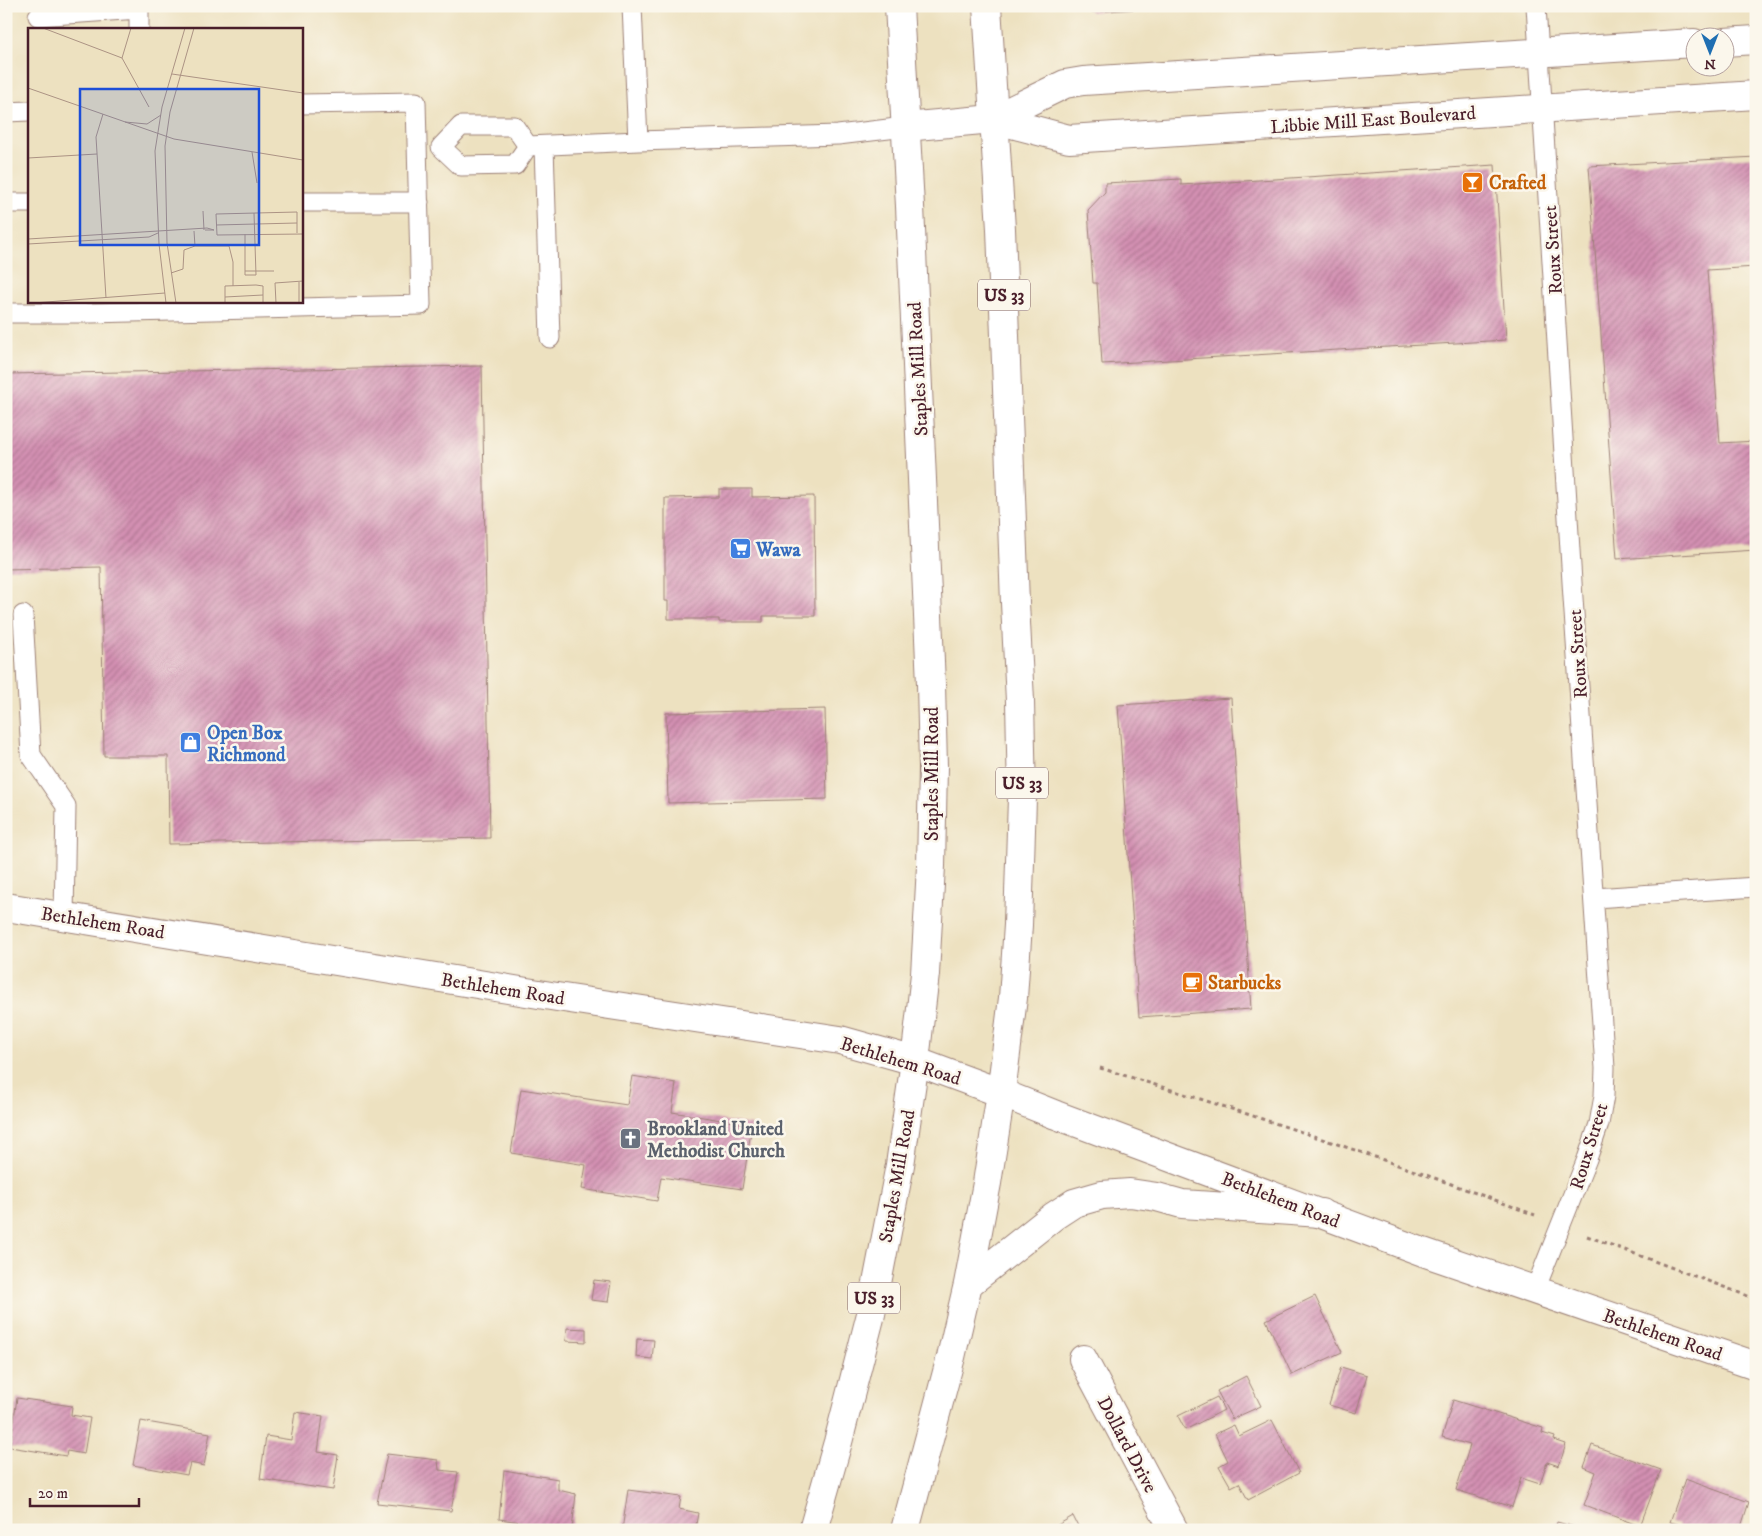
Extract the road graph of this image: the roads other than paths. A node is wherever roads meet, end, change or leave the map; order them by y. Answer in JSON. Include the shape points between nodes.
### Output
{"nodes":[{"id":1,"x":632,"y":6,"type":"edge"},
{"id":2,"x":899,"y":6,"type":"edge"},
{"id":3,"x":987,"y":6,"type":"edge"},
{"id":4,"x":1536,"y":6,"type":"edge"},
{"id":5,"x":139,"y":8,"type":"edge"},
{"id":6,"x":38,"y":17,"type":"edge"},
{"id":7,"x":139,"y":28,"type":"edge"},
{"id":8,"x":1756,"y":40,"type":"edge"},
{"id":9,"x":1734,"y":41,"type":"edge"},
{"id":10,"x":1684,"y":44,"type":"edge"},
{"id":11,"x":1539,"y":52,"type":"junction"},
{"id":12,"x":1756,"y":95,"type":"edge"},
{"id":13,"x":302,"y":104,"type":"edge"},
{"id":14,"x":1543,"y":108,"type":"junction"},
{"id":15,"x":28,"y":111,"type":"edge"},
{"id":16,"x":6,"y":112,"type":"edge"},
{"id":17,"x":993,"y":119,"type":"junction"},
{"id":18,"x":905,"y":127,"type":"junction"},
{"id":19,"x":638,"y":141,"type":"junction"},
{"id":20,"x":536,"y":146,"type":"junction"},
{"id":21,"x":441,"y":147,"type":"junction"},
{"id":22,"x":418,"y":149,"type":"junction"},
{"id":23,"x":28,"y":202,"type":"edge"},
{"id":24,"x":302,"y":202,"type":"edge"},
{"id":25,"x":419,"y":202,"type":"junction"},
{"id":26,"x":6,"y":203,"type":"edge"},
{"id":27,"x":49,"y":307,"type":"edge"},
{"id":28,"x":6,"y":313,"type":"edge"},
{"id":29,"x":550,"y":338,"type":"dead end"},
{"id":30,"x":23,"y":615,"type":"dead end"},
{"id":31,"x":1756,"y":887,"type":"edge"},
{"id":32,"x":1594,"y":898,"type":"junction"},
{"id":33,"x":6,"y":907,"type":"edge"},
{"id":34,"x":64,"y":916,"type":"junction"},
{"id":35,"x":915,"y":1062,"type":"junction"},
{"id":36,"x":1002,"y":1093,"type":"junction"},
{"id":37,"x":1321,"y":1213,"type":"junction"},
{"id":38,"x":968,"y":1284,"type":"junction"},
{"id":39,"x":1535,"y":1290,"type":"junction"},
{"id":40,"x":1083,"y":1359,"type":"dead end"},
{"id":41,"x":1756,"y":1366,"type":"edge"},
{"id":42,"x":813,"y":1530,"type":"edge"},
{"id":43,"x":905,"y":1530,"type":"edge"},
{"id":44,"x":1174,"y":1530,"type":"edge"}],
"edges":[{"from":1,"to":19,"type":"lane"},
{"from":2,"to":18,"type":"street","name":"Staples Mill Road","number":"US 33"},
{"from":3,"to":17,"type":"street","number":"US 33"},
{"from":4,"to":11,"type":"lane","name":"Roux Street"},
{"from":5,"to":6,"type":"lane"},
{"from":5,"to":7,"type":"lane"},
{"from":8,"to":9,"type":"street"},
{"from":10,"to":11,"type":"street","name":"Libbie Mill East Boulevard"},
{"from":11,"to":14,"type":"lane","name":"Roux Street"},
{"from":11,"to":17,"type":"street","name":"Libbie Mill East Boulevard","via":[[1083,81],[1064,84]]},
{"from":12,"to":14,"type":"street","name":"Libbie Mill East Boulevard"},
{"from":13,"to":22,"type":"lane","via":[[416,102]]},
{"from":14,"to":17,"type":"street","name":"Libbie Mill East Boulevard","via":[[1069,139]]},
{"from":14,"to":32,"type":"lane","name":"Roux Street","via":[[1572,598]]},
{"from":15,"to":16,"type":"lane"},
{"from":17,"to":18,"type":"street","name":"Libbie Mill East Boulevard"},
{"from":17,"to":36,"type":"street","number":"US 33","via":[[1002,229],[1022,798],[1013,998]]},
{"from":18,"to":19,"type":"lane","via":[[838,135]]},
{"from":18,"to":35,"type":"street","name":"Staples Mill Road","number":"US 33","via":[[933,767],[925,974]]},
{"from":19,"to":20,"type":"lane"},
{"from":20,"to":21,"type":"lane","via":[[515,165],[479,166],[461,166]]},
{"from":20,"to":21,"type":"lane","via":[[514,126],[461,126]]},
{"from":20,"to":29,"type":"lane"},
{"from":21,"to":22,"type":"lane"},
{"from":22,"to":25,"type":"lane"},
{"from":23,"to":26,"type":"lane"},
{"from":24,"to":25,"type":"lane"},
{"from":25,"to":27,"type":"lane","via":[[421,305]]},
{"from":27,"to":28,"type":"lane"},
{"from":30,"to":34,"type":"lane","via":[[31,755],[66,806]]},
{"from":31,"to":32,"type":"lane"},
{"from":32,"to":39,"type":"lane","name":"Roux Street","via":[[1606,1068],[1604,1096],[1596,1133]]},
{"from":33,"to":34,"type":"street","name":"Bethlehem Road"},
{"from":34,"to":35,"type":"street","name":"Bethlehem Road","via":[[840,1040]]},
{"from":35,"to":36,"type":"street","name":"Bethlehem Road"},
{"from":35,"to":42,"type":"street","name":"Staples Mill Road","number":"US 33","via":[[900,1165],[870,1314]]},
{"from":36,"to":37,"type":"street","name":"Bethlehem Road"},
{"from":36,"to":38,"type":"street","number":"US 33"},
{"from":37,"to":38,"type":"street","via":[[1182,1204],[1130,1193],[1102,1195],[1074,1203],[1054,1216]]},
{"from":37,"to":39,"type":"street","name":"Bethlehem Road"},
{"from":38,"to":43,"type":"street","number":"US 33"},
{"from":39,"to":41,"type":"street","name":"Bethlehem Road"},
{"from":40,"to":44,"type":"street","name":"Dollard Drive"}]}
